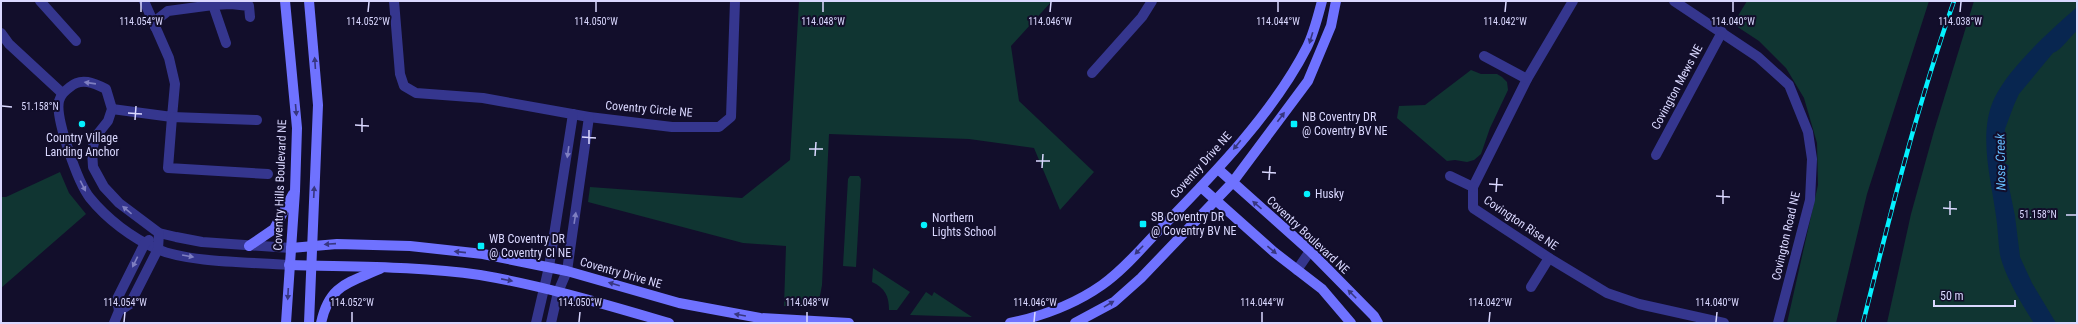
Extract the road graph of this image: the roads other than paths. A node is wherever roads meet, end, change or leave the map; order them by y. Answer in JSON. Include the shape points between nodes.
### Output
{"nodes":[{"id":1,"x":40,"y":1,"type":"edge"},
{"id":2,"x":144,"y":1,"type":"edge"},
{"id":3,"x":285,"y":1,"type":"edge"},
{"id":4,"x":309,"y":1,"type":"edge"},
{"id":5,"x":394,"y":1,"type":"edge"},
{"id":6,"x":736,"y":1,"type":"edge"},
{"id":7,"x":1152,"y":1,"type":"edge"},
{"id":8,"x":1322,"y":1,"type":"edge"},
{"id":9,"x":1336,"y":1,"type":"edge"},
{"id":10,"x":1573,"y":1,"type":"edge"},
{"id":11,"x":1674,"y":1,"type":"edge"},
{"id":12,"x":213,"y":5,"type":"junction"},
{"id":13,"x":250,"y":17,"type":"dead end"},
{"id":14,"x":155,"y":27,"type":"junction"},
{"id":15,"x":1722,"y":32,"type":"junction"},
{"id":16,"x":1,"y":33,"type":"edge"},
{"id":17,"x":76,"y":41,"type":"dead end"},
{"id":18,"x":226,"y":43,"type":"dead end"},
{"id":19,"x":1484,"y":56,"type":"dead end"},
{"id":20,"x":1092,"y":73,"type":"dead end"},
{"id":21,"x":1527,"y":79,"type":"junction"},
{"id":22,"x":1284,"y":88,"type":"junction"},
{"id":23,"x":62,"y":93,"type":"junction"},
{"id":24,"x":1296,"y":97,"type":"junction"},
{"id":25,"x":112,"y":109,"type":"junction"},
{"id":26,"x":573,"y":114,"type":"junction"},
{"id":27,"x":589,"y":116,"type":"junction"},
{"id":28,"x":172,"y":117,"type":"junction"},
{"id":29,"x":257,"y":120,"type":"dead end"},
{"id":30,"x":1656,"y":155,"type":"dead end"},
{"id":31,"x":1218,"y":169,"type":"junction"},
{"id":32,"x":268,"y":174,"type":"dead end"},
{"id":33,"x":1450,"y":176,"type":"dead end"},
{"id":34,"x":1232,"y":183,"type":"junction"},
{"id":35,"x":1201,"y":187,"type":"junction"},
{"id":36,"x":1473,"y":188,"type":"junction"},
{"id":37,"x":295,"y":191,"type":"junction"},
{"id":38,"x":1216,"y":200,"type":"junction"},
{"id":39,"x":158,"y":232,"type":"junction"},
{"id":40,"x":145,"y":243,"type":"junction"},
{"id":41,"x":311,"y":245,"type":"junction"},
{"id":42,"x":250,"y":246,"type":"junction"},
{"id":43,"x":291,"y":248,"type":"junction"},
{"id":44,"x":158,"y":249,"type":"junction"},
{"id":45,"x":1310,"y":251,"type":"junction"},
{"id":46,"x":1549,"y":258,"type":"junction"},
{"id":47,"x":289,"y":265,"type":"junction"},
{"id":48,"x":311,"y":266,"type":"junction"},
{"id":49,"x":385,"y":267,"type":"junction"},
{"id":50,"x":549,"y":267,"type":"junction"},
{"id":51,"x":1297,"y":270,"type":"junction"},
{"id":52,"x":567,"y":271,"type":"junction"},
{"id":53,"x":1531,"y":287,"type":"dead end"},
{"id":54,"x":544,"y":288,"type":"junction"},
{"id":55,"x":558,"y":292,"type":"junction"},
{"id":56,"x":119,"y":311,"type":"junction"},
{"id":57,"x":114,"y":323,"type":"edge"},
{"id":58,"x":286,"y":323,"type":"edge"},
{"id":59,"x":309,"y":323,"type":"edge"},
{"id":60,"x":321,"y":323,"type":"edge"},
{"id":61,"x":536,"y":323,"type":"edge"},
{"id":62,"x":551,"y":323,"type":"edge"},
{"id":63,"x":669,"y":323,"type":"edge"},
{"id":64,"x":849,"y":323,"type":"edge"},
{"id":65,"x":1010,"y":323,"type":"edge"},
{"id":66,"x":1075,"y":323,"type":"edge"},
{"id":67,"x":1351,"y":323,"type":"edge"},
{"id":68,"x":1378,"y":323,"type":"edge"},
{"id":69,"x":1724,"y":323,"type":"edge"},
{"id":70,"x":1778,"y":323,"type":"edge"}],
"edges":[{"from":1,"to":17,"type":"street"},
{"from":2,"to":14,"type":"street"},
{"from":3,"to":37,"type":"street","name":"Coventry Hills Boulevard NE","one_way":true,"via":[[297,128]]},
{"from":41,"to":4,"type":"street","one_way":true,"via":[[318,105]]},
{"from":5,"to":26,"type":"street","name":"Coventry Circle NE","via":[[400,74],[404,86],[410,90],[416,93],[483,98]]},
{"from":6,"to":27,"type":"street","name":"Coventry Circle NE","via":[[731,117],[719,127],[672,127]]},
{"from":7,"to":20,"type":"street","via":[[1142,17]]},
{"from":8,"to":22,"type":"street","name":"Coventry Drive NE","one_way":true,"via":[[1308,46]]},
{"from":9,"to":24,"type":"street","via":[[1328,33],[1308,82]]},
{"from":10,"to":21,"type":"street","name":"Covington Rise NE"},
{"from":11,"to":15,"type":"street","name":"Covington Road NE"},
{"from":12,"to":13,"type":"street","via":[[249,6]]},
{"from":12,"to":14,"type":"street","via":[[168,11],[159,18]]},
{"from":12,"to":18,"type":"street"},
{"from":14,"to":28,"type":"street","via":[[169,58],[175,84]]},
{"from":15,"to":30,"type":"street","name":"Covington Mews NE"},
{"from":15,"to":70,"type":"street","name":"Covington Road NE","via":[[1758,57],[1789,85],[1808,132],[1812,159],[1810,200]]},
{"from":16,"to":23,"type":"street","via":[[9,44]]},
{"from":19,"to":21,"type":"street"},
{"from":21,"to":36,"type":"street","name":"Covington Rise NE"},
{"from":22,"to":24,"type":"street"},
{"from":22,"to":31,"type":"street","name":"Coventry Drive NE","one_way":true},
{"from":25,"to":23,"type":"street","one_way":true,"via":[[106,89],[92,82],[75,82]]},
{"from":23,"to":40,"type":"street","one_way":true,"via":[[58,108],[65,140],[84,189],[90,199],[119,227]]},
{"from":34,"to":24,"type":"street","one_way":true},
{"from":25,"to":28,"type":"street"},
{"from":39,"to":25,"type":"street","one_way":true,"via":[[119,203],[104,187],[93,167],[92,150],[96,136],[108,121]]},
{"from":26,"to":27,"type":"street","name":"Coventry Circle NE"},
{"from":26,"to":50,"type":"street","one_way":true},
{"from":52,"to":27,"type":"street","name":"Coventry Circle NE","one_way":true},
{"from":28,"to":29,"type":"street"},
{"from":28,"to":32,"type":"street","via":[[168,168]]},
{"from":31,"to":34,"type":"street","name":"Coventry Boulevard NE"},
{"from":31,"to":35,"type":"street","name":"Coventry Drive NE"},
{"from":33,"to":36,"type":"street"},
{"from":34,"to":38,"type":"street"},
{"from":45,"to":34,"type":"street","name":"Coventry Boulevard NE","one_way":true},
{"from":35,"to":38,"type":"street"},
{"from":35,"to":65,"type":"street","name":"Coventry Drive NE","one_way":true,"via":[[1103,284],[1077,300],[1046,314]]},
{"from":36,"to":46,"type":"street","name":"Covington Rise NE","via":[[1473,208]]},
{"from":37,"to":42,"type":"street","via":[[274,229]]},
{"from":37,"to":43,"type":"street","name":"Coventry Hills Boulevard NE"},
{"from":38,"to":51,"type":"street","one_way":true},
{"from":66,"to":38,"type":"street","one_way":true,"via":[[1114,302],[1141,278]]},
{"from":39,"to":40,"type":"street"},
{"from":39,"to":42,"type":"street","via":[[202,242]]},
{"from":39,"to":44,"type":"street"},
{"from":40,"to":44,"type":"street"},
{"from":40,"to":56,"type":"street","one_way":true,"via":[[117,299]]},
{"from":41,"to":43,"type":"street","name":"Coventry Drive NE"},
{"from":41,"to":48,"type":"street"},
{"from":50,"to":41,"type":"street","name":"Coventry Drive NE","one_way":true,"via":[[483,254],[410,246]]},
{"from":42,"to":43,"type":"street"},
{"from":43,"to":47,"type":"street","name":"Coventry Hills Boulevard NE"},
{"from":44,"to":47,"type":"street","one_way":true,"via":[[198,258]]},
{"from":44,"to":56,"type":"street","via":[[130,304]]},
{"from":45,"to":51,"type":"street"},
{"from":68,"to":45,"type":"street","name":"Coventry Boulevard NE","one_way":true},
{"from":46,"to":53,"type":"street"},
{"from":46,"to":69,"type":"street","name":"Covington Rise NE","via":[[1607,292],[1639,304]]},
{"from":47,"to":48,"type":"street"},
{"from":47,"to":58,"type":"street","name":"Coventry Hills Boulevard NE","one_way":true},
{"from":48,"to":49,"type":"street"},
{"from":48,"to":59,"type":"street"},
{"from":49,"to":54,"type":"street","one_way":true,"via":[[410,267],[480,275]]},
{"from":49,"to":60,"type":"street","via":[[346,284],[334,293],[324,307]]},
{"from":50,"to":52,"type":"street","name":"Coventry Drive NE"},
{"from":50,"to":54,"type":"street"},
{"from":51,"to":67,"type":"street","via":[[1322,289]]},
{"from":52,"to":55,"type":"street","name":"Coventry Circle NE"},
{"from":64,"to":52,"type":"street","name":"Coventry Drive NE","one_way":true,"via":[[760,318],[679,303]]},
{"from":54,"to":55,"type":"street"},
{"from":54,"to":61,"type":"street"},
{"from":55,"to":62,"type":"street","name":"Coventry Circle NE"},
{"from":55,"to":63,"type":"street"},
{"from":56,"to":57,"type":"street"}]}
